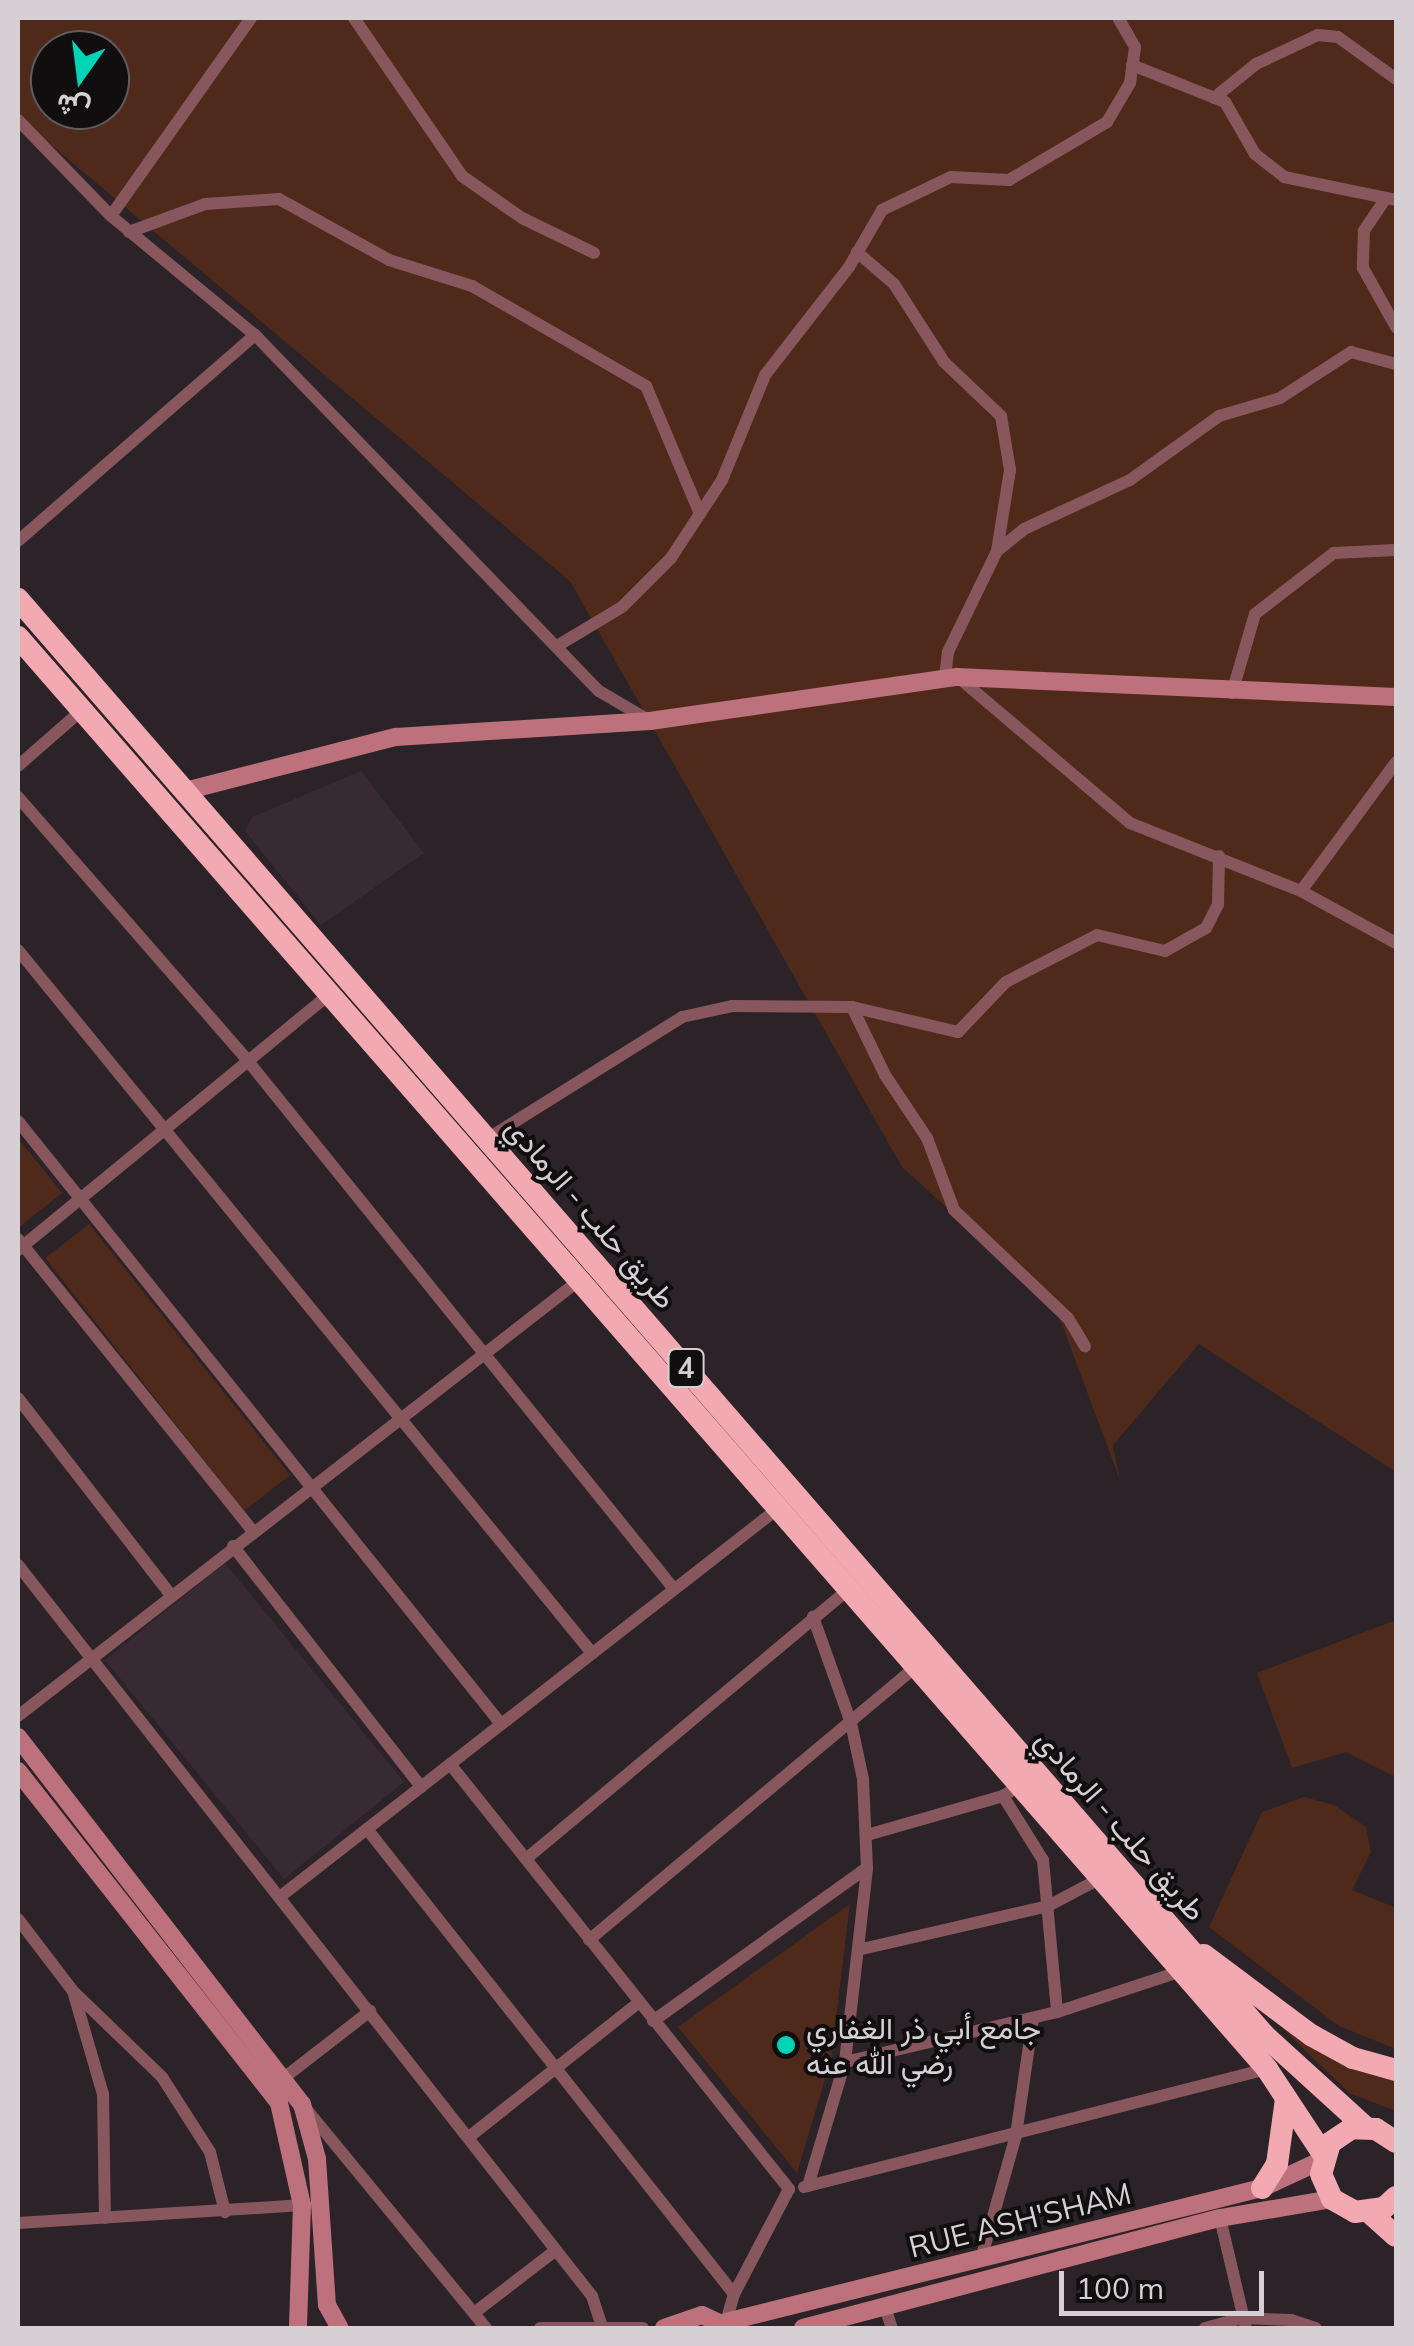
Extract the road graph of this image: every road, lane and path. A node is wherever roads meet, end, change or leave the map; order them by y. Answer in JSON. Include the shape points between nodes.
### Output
{"nodes":[{"id":1,"x":251,"y":18,"type":"edge"},
{"id":2,"x":354,"y":18,"type":"edge"},
{"id":3,"x":1118,"y":18,"type":"edge"},
{"id":4,"x":1132,"y":65,"type":"junction"},
{"id":5,"x":1396,"y":79,"type":"edge"},
{"id":6,"x":1214,"y":98,"type":"junction"},
{"id":7,"x":18,"y":120,"type":"edge"},
{"id":8,"x":1391,"y":199,"type":"edge"},
{"id":9,"x":112,"y":216,"type":"junction"},
{"id":10,"x":129,"y":232,"type":"junction"},
{"id":11,"x":858,"y":252,"type":"junction"},
{"id":12,"x":594,"y":253,"type":"dead end"},
{"id":13,"x":1396,"y":326,"type":"edge"},
{"id":14,"x":254,"y":335,"type":"junction"},
{"id":15,"x":1396,"y":364,"type":"edge"},
{"id":16,"x":700,"y":514,"type":"junction"},
{"id":17,"x":18,"y":541,"type":"edge"},
{"id":18,"x":1396,"y":550,"type":"edge"},
{"id":19,"x":998,"y":551,"type":"junction"},
{"id":20,"x":18,"y":599,"type":"edge"},
{"id":21,"x":18,"y":637,"type":"edge"},
{"id":22,"x":557,"y":646,"type":"junction"},
{"id":23,"x":951,"y":678,"type":"junction"},
{"id":24,"x":1232,"y":693,"type":"junction"},
{"id":25,"x":1396,"y":697,"type":"edge"},
{"id":26,"x":82,"y":710,"type":"junction"},
{"id":27,"x":650,"y":720,"type":"junction"},
{"id":28,"x":1396,"y":762,"type":"edge"},
{"id":29,"x":18,"y":766,"type":"edge"},
{"id":30,"x":186,"y":791,"type":"junction"},
{"id":31,"x":18,"y":797,"type":"edge"},
{"id":32,"x":1219,"y":856,"type":"junction"},
{"id":33,"x":1301,"y":891,"type":"junction"},
{"id":34,"x":1396,"y":942,"type":"edge"},
{"id":35,"x":18,"y":950,"type":"edge"},
{"id":36,"x":327,"y":996,"type":"junction"},
{"id":37,"x":852,"y":1006,"type":"junction"},
{"id":38,"x":248,"y":1061,"type":"junction"},
{"id":39,"x":18,"y":1122,"type":"edge"},
{"id":40,"x":165,"y":1129,"type":"junction"},
{"id":41,"x":487,"y":1139,"type":"junction"},
{"id":42,"x":80,"y":1198,"type":"junction"},
{"id":43,"x":19,"y":1245,"type":"edge"},
{"id":44,"x":582,"y":1279,"type":"junction"},
{"id":45,"x":1085,"y":1346,"type":"dead end"},
{"id":46,"x":484,"y":1351,"type":"junction"},
{"id":47,"x":18,"y":1398,"type":"edge"},
{"id":48,"x":398,"y":1415,"type":"junction"},
{"id":49,"x":311,"y":1484,"type":"junction"},
{"id":50,"x":780,"y":1508,"type":"junction"},
{"id":51,"x":252,"y":1530,"type":"junction"},
{"id":52,"x":233,"y":1546,"type":"junction"},
{"id":53,"x":18,"y":1565,"type":"edge"},
{"id":54,"x":674,"y":1588,"type":"junction"},
{"id":55,"x":850,"y":1588,"type":"junction"},
{"id":56,"x":170,"y":1595,"type":"junction"},
{"id":57,"x":814,"y":1617,"type":"junction"},
{"id":58,"x":592,"y":1654,"type":"junction"},
{"id":59,"x":91,"y":1658,"type":"junction"},
{"id":60,"x":917,"y":1666,"type":"junction"},
{"id":61,"x":18,"y":1716,"type":"edge"},
{"id":62,"x":851,"y":1723,"type":"junction"},
{"id":63,"x":502,"y":1724,"type":"junction"},
{"id":64,"x":18,"y":1737,"type":"edge"},
{"id":65,"x":450,"y":1764,"type":"junction"},
{"id":66,"x":18,"y":1770,"type":"edge"},
{"id":67,"x":421,"y":1786,"type":"junction"},
{"id":68,"x":1012,"y":1791,"type":"junction"},
{"id":69,"x":367,"y":1828,"type":"junction"},
{"id":70,"x":867,"y":1835,"type":"junction"},
{"id":71,"x":526,"y":1858,"type":"junction"},
{"id":72,"x":867,"y":1868,"type":"junction"},
{"id":73,"x":1101,"y":1878,"type":"junction"},
{"id":74,"x":281,"y":1896,"type":"junction"},
{"id":75,"x":1048,"y":1906,"type":"junction"},
{"id":76,"x":18,"y":1919,"type":"edge"},
{"id":77,"x":589,"y":1940,"type":"junction"},
{"id":78,"x":1186,"y":1945,"type":"junction"},
{"id":79,"x":862,"y":1948,"type":"junction"},
{"id":80,"x":1182,"y":1971,"type":"junction"},
{"id":81,"x":73,"y":1992,"type":"junction"},
{"id":82,"x":638,"y":2003,"type":"junction"},
{"id":83,"x":370,"y":2011,"type":"junction"},
{"id":84,"x":1057,"y":2012,"type":"junction"},
{"id":85,"x":1033,"y":2018,"type":"junction"},
{"id":86,"x":652,"y":2021,"type":"junction"},
{"id":87,"x":845,"y":2062,"type":"junction"},
{"id":88,"x":1267,"y":2069,"type":"junction"},
{"id":89,"x":558,"y":2070,"type":"junction"},
{"id":90,"x":1396,"y":2070,"type":"edge"},
{"id":91,"x":285,"y":2076,"type":"junction"},
{"id":92,"x":1286,"y":2100,"type":"junction"},
{"id":93,"x":302,"y":2104,"type":"junction"},
{"id":94,"x":1365,"y":2127,"type":"junction"},
{"id":95,"x":1016,"y":2136,"type":"junction"},
{"id":96,"x":468,"y":2138,"type":"junction"},
{"id":97,"x":1396,"y":2142,"type":"edge"},
{"id":98,"x":1322,"y":2157,"type":"junction"},
{"id":99,"x":808,"y":2186,"type":"junction"},
{"id":100,"x":789,"y":2188,"type":"junction"},
{"id":101,"x":1262,"y":2188,"type":"junction"},
{"id":102,"x":1396,"y":2197,"type":"edge"},
{"id":103,"x":1332,"y":2199,"type":"junction"},
{"id":104,"x":302,"y":2205,"type":"junction"},
{"id":105,"x":226,"y":2212,"type":"junction"},
{"id":106,"x":1369,"y":2212,"type":"junction"},
{"id":107,"x":105,"y":2218,"type":"junction"},
{"id":108,"x":1220,"y":2218,"type":"junction"},
{"id":109,"x":18,"y":2223,"type":"edge"},
{"id":110,"x":1396,"y":2236,"type":"edge"},
{"id":111,"x":556,"y":2250,"type":"junction"},
{"id":112,"x":981,"y":2259,"type":"junction"},
{"id":113,"x":734,"y":2294,"type":"junction"},
{"id":114,"x":886,"y":2306,"type":"junction"},
{"id":115,"x":474,"y":2313,"type":"junction"},
{"id":116,"x":1245,"y":2324,"type":"edge"},
{"id":117,"x":337,"y":2325,"type":"edge"},
{"id":118,"x":728,"y":2325,"type":"edge"},
{"id":119,"x":299,"y":2326,"type":"edge"},
{"id":120,"x":602,"y":2326,"type":"edge"},
{"id":121,"x":486,"y":2328,"type":"edge"},
{"id":122,"x":540,"y":2328,"type":"edge"},
{"id":123,"x":643,"y":2328,"type":"edge"},
{"id":124,"x":664,"y":2328,"type":"edge"},
{"id":125,"x":803,"y":2328,"type":"edge"},
{"id":126,"x":892,"y":2328,"type":"edge"},
{"id":127,"x":1205,"y":2328,"type":"edge"},
{"id":128,"x":1316,"y":2328,"type":"edge"}],
"edges":[{"from":1,"to":9,"type":"street"},
{"from":2,"to":12,"type":"street","via":[[462,176],[522,218]]},
{"from":3,"to":4,"type":"street","via":[[1134,47]]},
{"from":4,"to":6,"type":"street"},
{"from":4,"to":11,"type":"street","via":[[1130,83],[1107,122],[1010,180],[951,177],[917,190],[882,210]]},
{"from":5,"to":6,"type":"street","via":[[1338,37],[1318,35],[1256,64]]},
{"from":6,"to":8,"type":"street","via":[[1225,102],[1255,154],[1284,177]]},
{"from":7,"to":9,"type":"street"},
{"from":8,"to":13,"type":"street","via":[[1364,231],[1364,268]]},
{"from":9,"to":10,"type":"street"},
{"from":10,"to":14,"type":"street"},
{"from":10,"to":16,"type":"street","via":[[205,204],[279,199],[389,260],[472,286],[646,386]]},
{"from":11,"to":16,"type":"street","via":[[765,375],[722,480]]},
{"from":11,"to":19,"type":"street","via":[[894,284],[944,362],[1001,416],[1010,470]]},
{"from":14,"to":17,"type":"street"},
{"from":14,"to":22,"type":"street"},
{"from":15,"to":19,"type":"street","via":[[1352,352],[1280,398],[1219,416],[1130,480],[1024,529]]},
{"from":16,"to":22,"type":"street","via":[[671,558],[622,607]]},
{"from":18,"to":24,"type":"street","via":[[1334,552],[1255,614]]},
{"from":19,"to":23,"type":"street","via":[[948,652]]},
{"from":20,"to":30,"type":"highway","name":"طريق حلب - الرمادي","number":"4"},
{"from":21,"to":26,"type":"highway","name":"طريق حلب - الرمادي","number":"4"},
{"from":22,"to":27,"type":"street","via":[[599,691]]},
{"from":23,"to":24,"type":"street"},
{"from":23,"to":27,"type":"street"},
{"from":23,"to":32,"type":"street","via":[[1020,723],[1130,823]]},
{"from":24,"to":25,"type":"street"},
{"from":26,"to":29,"type":"street"},
{"from":26,"to":36,"type":"highway","name":"طريق حلب - الرمادي","number":"4"},
{"from":27,"to":30,"type":"street","via":[[396,737]]},
{"from":28,"to":33,"type":"street"},
{"from":30,"to":41,"type":"highway","name":"طريق حلب - الرمادي","number":"4"},
{"from":31,"to":38,"type":"street"},
{"from":32,"to":33,"type":"street"},
{"from":32,"to":37,"type":"street","via":[[1218,904],[1206,928],[1164,951],[1097,936],[1006,982],[958,1032]]},
{"from":33,"to":34,"type":"street"},
{"from":35,"to":40,"type":"street"},
{"from":36,"to":38,"type":"street"},
{"from":36,"to":44,"type":"highway","name":"طريق حلب - الرمادي","number":"4"},
{"from":37,"to":41,"type":"street","via":[[786,1001],[682,1017]]},
{"from":37,"to":45,"type":"street","via":[[885,1075],[927,1138],[954,1210],[1068,1318]]},
{"from":38,"to":40,"type":"street"},
{"from":38,"to":46,"type":"street"},
{"from":39,"to":42,"type":"street"},
{"from":40,"to":42,"type":"street"},
{"from":40,"to":48,"type":"street"},
{"from":41,"to":78,"type":"highway","name":"طريق حلب - الرمادي","number":"4"},
{"from":42,"to":43,"type":"street"},
{"from":42,"to":49,"type":"street"},
{"from":43,"to":51,"type":"street"},
{"from":44,"to":46,"type":"street"},
{"from":44,"to":50,"type":"highway","name":"طريق حلب - الرمادي","number":"4"},
{"from":46,"to":48,"type":"street"},
{"from":46,"to":54,"type":"street"},
{"from":47,"to":56,"type":"street"},
{"from":48,"to":49,"type":"street"},
{"from":48,"to":58,"type":"street"},
{"from":49,"to":51,"type":"street"},
{"from":49,"to":63,"type":"street"},
{"from":50,"to":54,"type":"street"},
{"from":50,"to":55,"type":"highway","name":"طريق حلب - الرمادي","number":"4"},
{"from":51,"to":52,"type":"street"},
{"from":52,"to":56,"type":"street"},
{"from":52,"to":67,"type":"street"},
{"from":53,"to":59,"type":"street"},
{"from":54,"to":58,"type":"street"},
{"from":55,"to":57,"type":"street"},
{"from":55,"to":60,"type":"highway","name":"طريق حلب - الرمادي","number":"4"},
{"from":56,"to":59,"type":"street"},
{"from":57,"to":62,"type":"street"},
{"from":57,"to":71,"type":"street"},
{"from":58,"to":63,"type":"street"},
{"from":59,"to":61,"type":"street"},
{"from":59,"to":74,"type":"street"},
{"from":60,"to":62,"type":"street"},
{"from":60,"to":68,"type":"highway","name":"طريق حلب - الرمادي","number":"4"},
{"from":62,"to":70,"type":"street"},
{"from":62,"to":77,"type":"street"},
{"from":63,"to":65,"type":"street"},
{"from":64,"to":91,"type":"street"},
{"from":65,"to":67,"type":"street"},
{"from":65,"to":71,"type":"street"},
{"from":66,"to":104,"type":"street","via":[[270,2086],[293,2141]]},
{"from":67,"to":69,"type":"street"},
{"from":68,"to":70,"type":"street"},
{"from":68,"to":73,"type":"highway","name":"طريق حلب - الرمادي","number":"4"},
{"from":68,"to":75,"type":"street","via":[[1042,1860]]},
{"from":69,"to":74,"type":"street"},
{"from":69,"to":89,"type":"street"},
{"from":70,"to":72,"type":"street"},
{"from":71,"to":77,"type":"street"},
{"from":72,"to":79,"type":"street"},
{"from":72,"to":86,"type":"street"},
{"from":73,"to":75,"type":"street"},
{"from":73,"to":80,"type":"highway","name":"طريق حلب - الرمادي","number":"4"},
{"from":74,"to":83,"type":"street"},
{"from":75,"to":79,"type":"street"},
{"from":75,"to":84,"type":"street"},
{"from":76,"to":81,"type":"street"},
{"from":77,"to":82,"type":"street"},
{"from":78,"to":90,"type":"highway","via":[[1238,1976],[1311,2035],[1353,2058]]},
{"from":78,"to":94,"type":"highway","name":"طريق حلب - الرمادي","number":"4","via":[[1264,2035]]},
{"from":79,"to":87,"type":"street"},
{"from":80,"to":84,"type":"street"},
{"from":80,"to":88,"type":"highway","name":"طريق حلب - الرمادي","number":"4"},
{"from":81,"to":105,"type":"street","via":[[162,2077],[210,2152]]},
{"from":81,"to":107,"type":"street","via":[[103,2094]]},
{"from":82,"to":86,"type":"street"},
{"from":82,"to":89,"type":"street"},
{"from":83,"to":91,"type":"street"},
{"from":83,"to":96,"type":"street"},
{"from":84,"to":85,"type":"street"},
{"from":85,"to":87,"type":"street"},
{"from":85,"to":95,"type":"street"},
{"from":86,"to":100,"type":"street"},
{"from":87,"to":99,"type":"street"},
{"from":88,"to":92,"type":"highway","name":"طريق حلب - الرمادي","number":"4"},
{"from":88,"to":95,"type":"street"},
{"from":89,"to":96,"type":"street"},
{"from":89,"to":113,"type":"street"},
{"from":91,"to":93,"type":"street"},
{"from":92,"to":98,"type":"highway","name":"طريق حلب - الرمادي","number":"4"},
{"from":92,"to":101,"type":"highway","via":[[1277,2164]]},
{"from":93,"to":115,"type":"street"},
{"from":93,"to":117,"type":"street","via":[[317,2159],[327,2305]]},
{"from":94,"to":97,"type":"highway","number":"4"},
{"from":94,"to":98,"type":"highway","via":[[1340,2134]]},
{"from":95,"to":99,"type":"street"},
{"from":95,"to":112,"type":"street"},
{"from":96,"to":111,"type":"street"},
{"from":98,"to":101,"type":"street","name":"RUE ASH'SHAM"},
{"from":98,"to":103,"type":"highway","number":"4"},
{"from":99,"to":100,"type":"street"},
{"from":100,"to":113,"type":"street"},
{"from":101,"to":112,"type":"street","name":"RUE ASH'SHAM"},
{"from":102,"to":106,"type":"highway"},
{"from":103,"to":106,"type":"highway"},
{"from":103,"to":108,"type":"street","name":"RUE ASH'SHAM"},
{"from":104,"to":105,"type":"street"},
{"from":104,"to":119,"type":"street"},
{"from":105,"to":107,"type":"street"},
{"from":106,"to":110,"type":"highway"},
{"from":107,"to":109,"type":"street"},
{"from":108,"to":114,"type":"street","name":"RUE ASH'SHAM"},
{"from":108,"to":116,"type":"street"},
{"from":111,"to":115,"type":"street"},
{"from":111,"to":120,"type":"street","via":[[592,2296]]},
{"from":112,"to":118,"type":"street","name":"RUE ASH'SHAM"},
{"from":113,"to":118,"type":"street"},
{"from":114,"to":125,"type":"street","name":"RUE ASH'SHAM"},
{"from":114,"to":126,"type":"street"},
{"from":115,"to":121,"type":"street"},
{"from":116,"to":127,"type":"street"},
{"from":116,"to":128,"type":"street"},
{"from":117,"to":119,"type":"street"},
{"from":118,"to":124,"type":"street","name":"RUE ASH'SHAM","via":[[702,2316]]},
{"from":120,"to":122,"type":"street"},
{"from":120,"to":123,"type":"street"}]}
